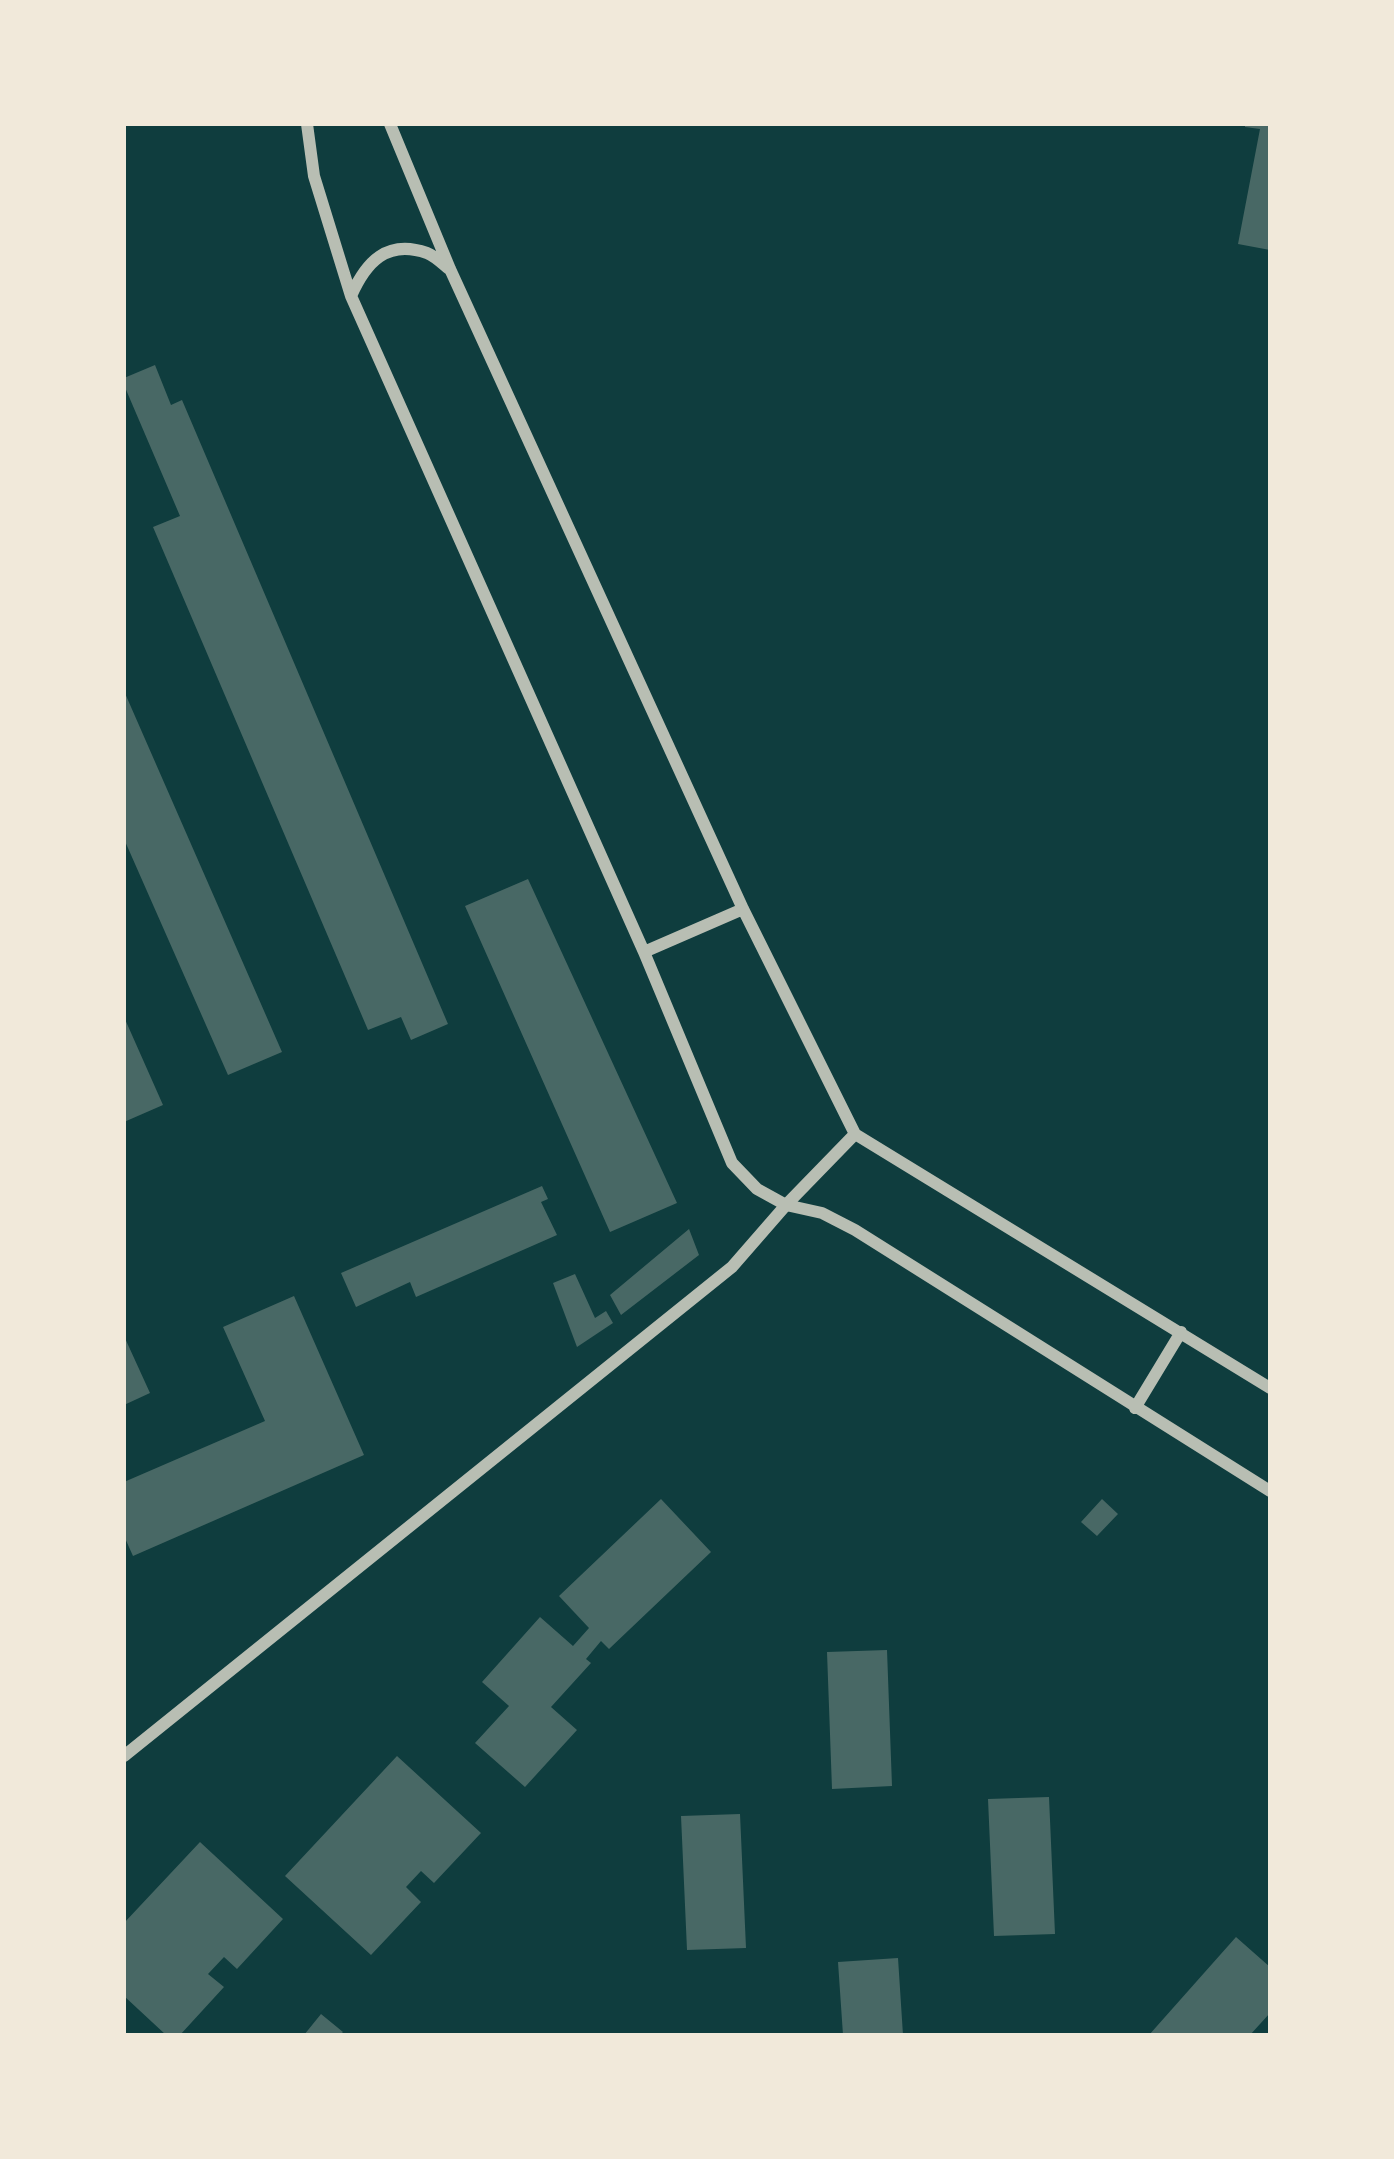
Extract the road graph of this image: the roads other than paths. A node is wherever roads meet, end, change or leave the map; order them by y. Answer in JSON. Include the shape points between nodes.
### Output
{"nodes":[{"id":1,"x":307,"y":124,"type":"edge"},
{"id":2,"x":390,"y":124,"type":"edge"},
{"id":3,"x":450,"y":269,"type":"junction"},
{"id":4,"x":351,"y":296,"type":"junction"},
{"id":5,"x":743,"y":909,"type":"junction"},
{"id":6,"x":644,"y":952,"type":"junction"},
{"id":7,"x":855,"y":1134,"type":"junction"},
{"id":8,"x":786,"y":1205,"type":"junction"},
{"id":9,"x":1181,"y":1332,"type":"junction"},
{"id":10,"x":1270,"y":1388,"type":"edge"},
{"id":11,"x":1135,"y":1408,"type":"junction"},
{"id":12,"x":1270,"y":1491,"type":"edge"},
{"id":13,"x":124,"y":1756,"type":"edge"}],
"edges":[{"from":1,"to":4,"type":"street","via":[[314,176]]},
{"from":2,"to":3,"type":"street"},
{"from":3,"to":4,"type":"street","via":[[429,254],[405,249],[380,255],[361,272]]},
{"from":3,"to":5,"type":"street"},
{"from":4,"to":6,"type":"street"},
{"from":5,"to":6,"type":"street"},
{"from":5,"to":7,"type":"street"},
{"from":6,"to":8,"type":"street","via":[[732,1163],[757,1189]]},
{"from":7,"to":8,"type":"street"},
{"from":7,"to":9,"type":"street"},
{"from":8,"to":11,"type":"street","via":[[822,1213],[855,1230]]},
{"from":8,"to":13,"type":"street","via":[[732,1267]]},
{"from":9,"to":10,"type":"street"},
{"from":9,"to":11,"type":"street"},
{"from":11,"to":12,"type":"street"}]}
